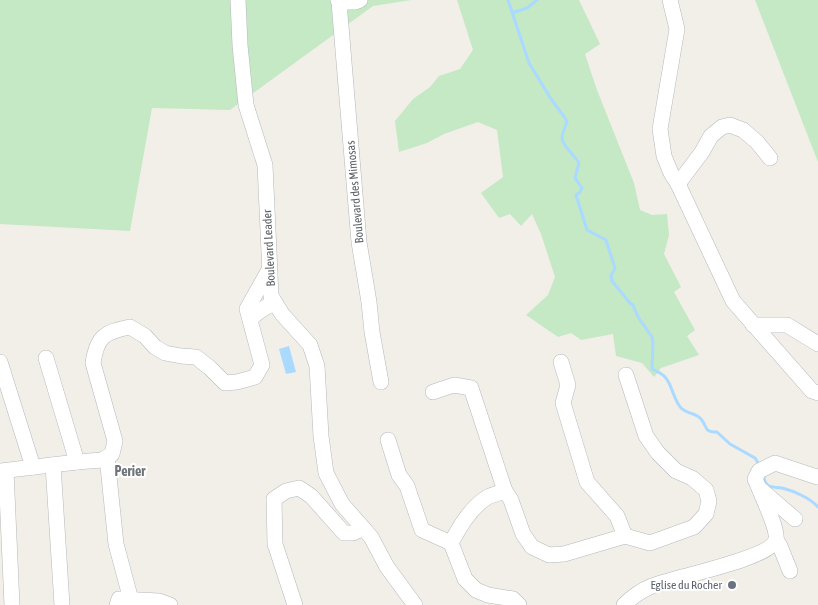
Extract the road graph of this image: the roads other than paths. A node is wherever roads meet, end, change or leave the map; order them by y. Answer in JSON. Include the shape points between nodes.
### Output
{"nodes":[{"id":1,"x":238,"y":0,"type":"edge"},
{"id":2,"x":360,"y":0,"type":"edge"},
{"id":3,"x":670,"y":0,"type":"edge"},
{"id":4,"x":339,"y":1,"type":"edge"},
{"id":5,"x":770,"y":158,"type":"dead end"},
{"id":6,"x":678,"y":184,"type":"junction"},
{"id":7,"x":269,"y":270,"type":"junction"},
{"id":8,"x":275,"y":303,"type":"junction"},
{"id":9,"x":250,"y":319,"type":"junction"},
{"id":10,"x":753,"y":325,"type":"junction"},
{"id":11,"x":818,"y":344,"type":"edge"},
{"id":12,"x":46,"y":358,"type":"dead end"},
{"id":13,"x":0,"y":362,"type":"edge"},
{"id":14,"x":561,"y":362,"type":"dead end"},
{"id":15,"x":626,"y":375,"type":"dead end"},
{"id":16,"x":381,"y":382,"type":"dead end"},
{"id":17,"x":433,"y":392,"type":"dead end"},
{"id":18,"x":818,"y":393,"type":"edge"},
{"id":19,"x":388,"y":440,"type":"dead end"},
{"id":20,"x":107,"y":457,"type":"junction"},
{"id":21,"x":77,"y":462,"type":"junction"},
{"id":22,"x":53,"y":465,"type":"junction"},
{"id":23,"x":33,"y":467,"type":"junction"},
{"id":24,"x":3,"y":471,"type":"edge"},
{"id":25,"x":818,"y":477,"type":"edge"},
{"id":26,"x":759,"y":488,"type":"junction"},
{"id":27,"x":505,"y":492,"type":"junction"},
{"id":28,"x":795,"y":519,"type":"dead end"},
{"id":29,"x":363,"y":528,"type":"junction"},
{"id":30,"x":625,"y":536,"type":"junction"},
{"id":31,"x":776,"y":540,"type":"junction"},
{"id":32,"x":451,"y":543,"type":"junction"},
{"id":33,"x":790,"y":571,"type":"dead end"},
{"id":34,"x":124,"y":602,"type":"edge"},
{"id":35,"x":164,"y":603,"type":"edge"},
{"id":36,"x":12,"y":605,"type":"edge"},
{"id":37,"x":62,"y":605,"type":"edge"},
{"id":38,"x":295,"y":605,"type":"edge"},
{"id":39,"x":415,"y":605,"type":"edge"},
{"id":40,"x":519,"y":605,"type":"edge"},
{"id":41,"x":624,"y":605,"type":"edge"}],
"edges":[{"from":1,"to":7,"type":"street","name":"Boulevard Leader","via":[[246,105],[265,164]]},
{"from":2,"to":4,"type":"street"},
{"from":3,"to":6,"type":"street","via":[[677,29],[660,129],[664,156]]},
{"from":4,"to":16,"type":"street","name":"Boulevard des Mimosas","via":[[359,242]]},
{"from":5,"to":6,"type":"street","via":[[743,130],[730,125],[722,127],[711,136]]},
{"from":6,"to":10,"type":"street","via":[[732,301]]},
{"from":7,"to":8,"type":"street","name":"Boulevard Leader","via":[[271,296]]},
{"from":7,"to":9,"type":"street","via":[[247,309]]},
{"from":8,"to":9,"type":"street"},
{"from":8,"to":29,"type":"street","name":"Boulevard Leader","via":[[310,345],[317,366],[326,473],[342,504]]},
{"from":9,"to":20,"type":"street","via":[[262,365],[255,376],[237,382],[225,383],[196,357],[165,353],[130,327],[102,337],[92,363],[115,441],[112,454]]},
{"from":10,"to":11,"type":"street","via":[[787,325]]},
{"from":10,"to":18,"type":"street","via":[[812,391]]},
{"from":12,"to":21,"type":"street"},
{"from":13,"to":23,"type":"street"},
{"from":14,"to":30,"type":"street","via":[[568,385],[562,403],[587,482],[617,516]]},
{"from":15,"to":30,"type":"street","via":[[646,436],[676,471],[692,478],[706,490],[709,501],[706,514],[694,527],[650,543]]},
{"from":17,"to":27,"type":"street","via":[[454,385],[471,388]]},
{"from":19,"to":32,"type":"street","via":[[422,530]]},
{"from":20,"to":21,"type":"street"},
{"from":20,"to":34,"type":"street"},
{"from":21,"to":22,"type":"street"},
{"from":22,"to":23,"type":"street"},
{"from":22,"to":37,"type":"street"},
{"from":23,"to":24,"type":"street"},
{"from":24,"to":36,"type":"street"},
{"from":25,"to":26,"type":"street","via":[[774,463],[758,471],[755,479]]},
{"from":26,"to":28,"type":"street"},
{"from":26,"to":31,"type":"street","via":[[776,530]]},
{"from":27,"to":30,"type":"street","via":[[532,547],[549,555],[564,554]]},
{"from":27,"to":32,"type":"street","via":[[487,497],[471,511]]},
{"from":29,"to":38,"type":"street","via":[[344,532],[311,496],[299,488],[274,499],[275,544]]},
{"from":29,"to":39,"type":"street","name":"Boulevard Leader"},
{"from":31,"to":33,"type":"street"},
{"from":31,"to":41,"type":"street","via":[[772,547],[750,557],[652,586]]},
{"from":32,"to":40,"type":"street","via":[[465,579],[476,590],[513,599]]},
{"from":34,"to":35,"type":"street"}]}
